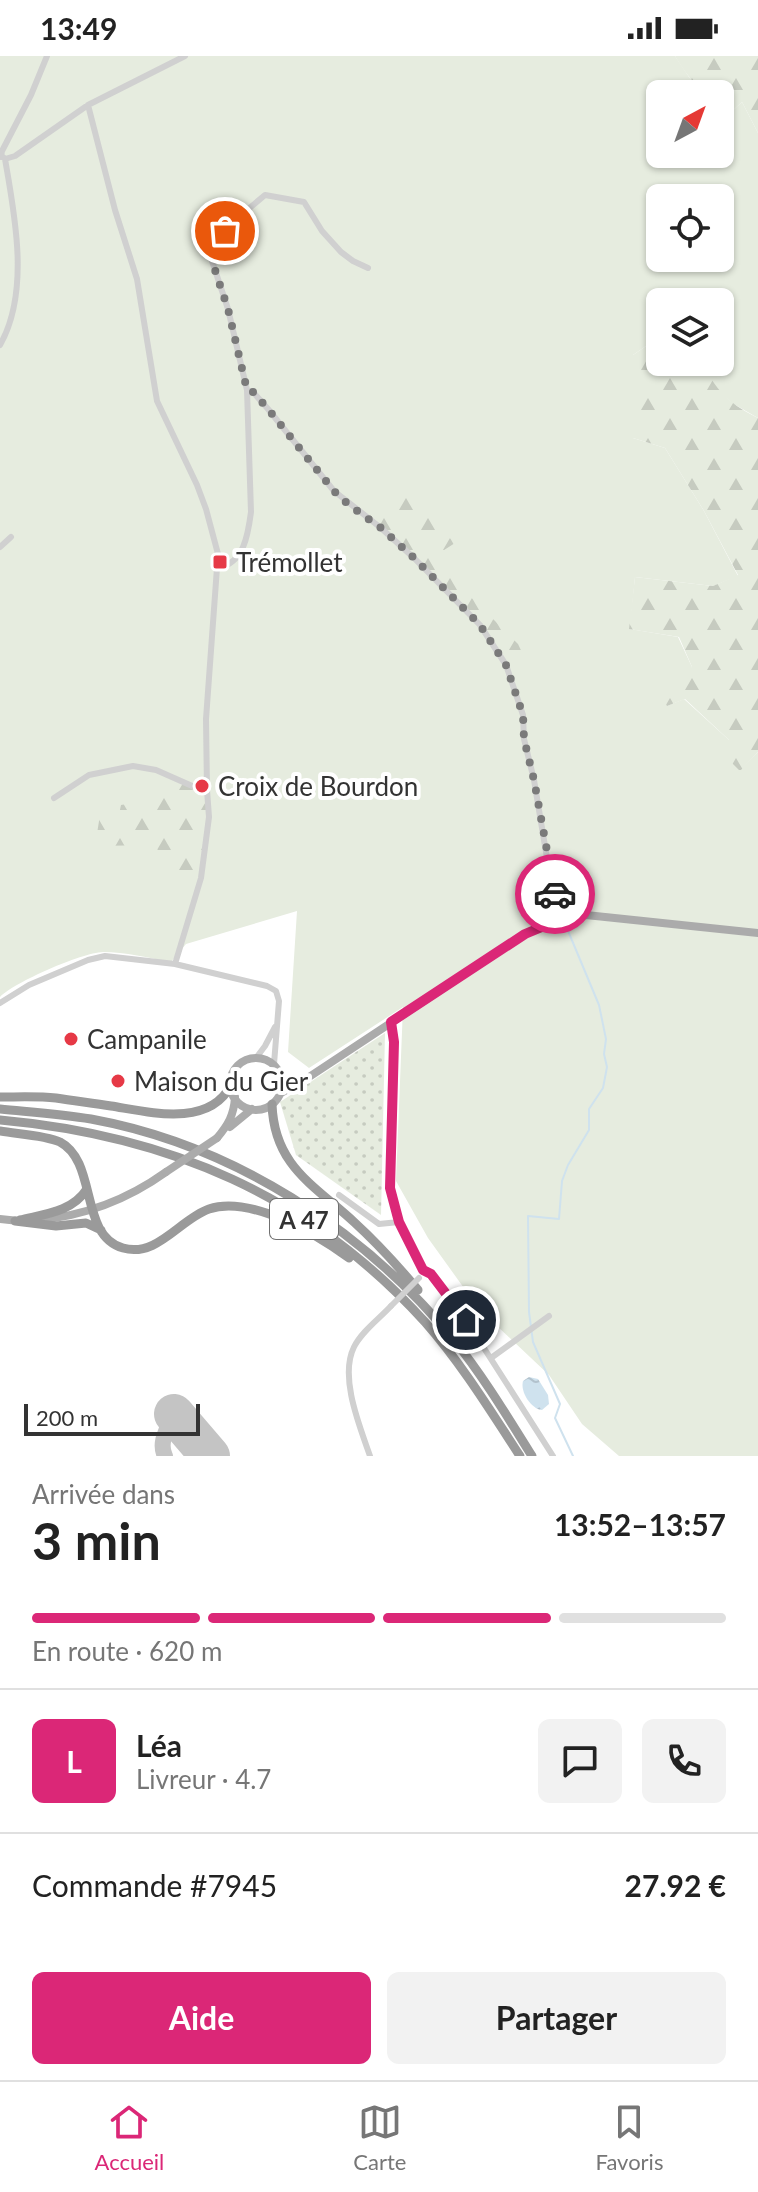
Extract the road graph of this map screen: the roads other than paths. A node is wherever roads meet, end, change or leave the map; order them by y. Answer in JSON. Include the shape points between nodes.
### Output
{"nodes":[{"id":1,"x":47,"y":56,"type":"edge"},
{"id":2,"x":185,"y":56,"type":"edge"},
{"id":3,"x":88,"y":105,"type":"junction"},
{"id":4,"x":2,"y":158,"type":"edge"},
{"id":5,"x":368,"y":268,"type":"dead end"},
{"id":6,"x":0,"y":345,"type":"edge"},
{"id":7,"x":247,"y":390,"type":"junction"},
{"id":8,"x":11,"y":537,"type":"dead end"},
{"id":9,"x":0,"y":547,"type":"edge"},
{"id":10,"x":218,"y":568,"type":"junction"},
{"id":11,"x":207,"y":790,"type":"junction"},
{"id":12,"x":54,"y":798,"type":"dead end"},
{"id":13,"x":561,"y":919,"type":"junction"},
{"id":14,"x":758,"y":933,"type":"edge"},
{"id":15,"x":173,"y":964,"type":"junction"},
{"id":16,"x":0,"y":1003,"type":"edge"},
{"id":17,"x":277,"y":1020,"type":"junction"},
{"id":18,"x":391,"y":1022,"type":"junction"},
{"id":19,"x":256,"y":1058,"type":"junction"},
{"id":20,"x":274,"y":1064,"type":"junction"},
{"id":21,"x":280,"y":1074,"type":"junction"},
{"id":22,"x":308,"y":1077,"type":"junction"},
{"id":23,"x":231,"y":1085,"type":"junction"},
{"id":24,"x":281,"y":1093,"type":"junction"},
{"id":25,"x":0,"y":1097,"type":"edge"},
{"id":26,"x":235,"y":1097,"type":"junction"},
{"id":27,"x":272,"y":1104,"type":"junction"},
{"id":28,"x":0,"y":1109,"type":"edge"},
{"id":29,"x":252,"y":1109,"type":"junction"},
{"id":30,"x":0,"y":1120,"type":"edge"},
{"id":31,"x":0,"y":1131,"type":"edge"},
{"id":32,"x":217,"y":1138,"type":"junction"},
{"id":33,"x":87,"y":1189,"type":"junction"},
{"id":34,"x":339,"y":1195,"type":"dead end"},
{"id":35,"x":93,"y":1210,"type":"junction"},
{"id":36,"x":0,"y":1219,"type":"edge"},
{"id":37,"x":15,"y":1221,"type":"junction"},
{"id":38,"x":399,"y":1222,"type":"junction"},
{"id":39,"x":101,"y":1230,"type":"junction"},
{"id":40,"x":423,"y":1270,"type":"junction"},
{"id":41,"x":379,"y":1277,"type":"junction"},
{"id":42,"x":434,"y":1316,"type":"junction"},
{"id":43,"x":549,"y":1316,"type":"dead end"},
{"id":44,"x":491,"y":1358,"type":"junction"},
{"id":45,"x":370,"y":1456,"type":"edge"},
{"id":46,"x":520,"y":1456,"type":"edge"},
{"id":47,"x":532,"y":1456,"type":"edge"},
{"id":48,"x":553,"y":1456,"type":"edge"}],
"edges":[{"from":1,"to":4,"type":"street"},
{"from":2,"to":3,"type":"street"},
{"from":3,"to":4,"type":"street","via":[[23,151]]},
{"from":3,"to":10,"type":"street","via":[[137,279],[157,401],[206,509]]},
{"from":4,"to":6,"type":"street","via":[[18,261],[13,307]]},
{"from":5,"to":7,"type":"street","via":[[341,252],[301,201],[265,195],[228,226],[212,261]]},
{"from":7,"to":10,"type":"street","via":[[249,529],[238,556]]},
{"from":7,"to":13,"type":"street","via":[[334,491],[414,558],[480,625],[506,665],[523,715]]},
{"from":8,"to":9,"type":"street"},
{"from":10,"to":11,"type":"street","via":[[206,719]]},
{"from":11,"to":12,"type":"street","via":[[133,766],[89,775]]},
{"from":11,"to":15,"type":"street","via":[[201,878]]},
{"from":13,"to":14,"type":"main road","via":[[586,915]]},
{"from":13,"to":18,"type":"main road","via":[[525,934]]},
{"from":15,"to":16,"type":"street","via":[[98,957]]},
{"from":15,"to":17,"type":"street","via":[[272,988],[279,996]]},
{"from":17,"to":19,"type":"street"},
{"from":17,"to":20,"type":"street"},
{"from":18,"to":22,"type":"main road"},
{"from":18,"to":38,"type":"street","via":[[390,1188]]},
{"from":19,"to":20,"type":"main road"},
{"from":19,"to":23,"type":"main road","via":[[237,1066]]},
{"from":20,"to":21,"type":"main road"},
{"from":21,"to":22,"type":"main road"},
{"from":21,"to":24,"type":"main road"},
{"from":22,"to":24,"type":"main road"},
{"from":23,"to":25,"type":"highway","via":[[210,1106],[181,1114],[51,1097]]},
{"from":23,"to":26,"type":"main road"},
{"from":24,"to":27,"type":"main road"},
{"from":26,"to":29,"type":"main road"},
{"from":26,"to":32,"type":"main road","via":[[232,1116]]},
{"from":27,"to":29,"type":"main road"},
{"from":27,"to":42,"type":"highway","via":[[277,1137],[294,1168],[380,1247]]},
{"from":28,"to":42,"type":"highway","number":"A 47","via":[[123,1126],[241,1170],[346,1235]]},
{"from":29,"to":32,"type":"main road"},
{"from":30,"to":41,"type":"highway","number":"A 47","via":[[105,1135],[227,1175],[301,1216]]},
{"from":31,"to":33,"type":"highway","via":[[60,1142],[80,1167]]},
{"from":32,"to":35,"type":"main road","bridge":true,"via":[[126,1198]]},
{"from":33,"to":35,"type":"highway"},
{"from":33,"to":37,"type":"highway","via":[[68,1207]]},
{"from":34,"to":38,"type":"street","via":[[379,1224]]},
{"from":35,"to":37,"type":"main road"},
{"from":35,"to":39,"type":"highway"},
{"from":36,"to":37,"type":"main road"},
{"from":37,"to":39,"type":"highway","via":[[86,1223]]},
{"from":38,"to":40,"type":"street"},
{"from":39,"to":41,"type":"highway","via":[[115,1246],[139,1251],[207,1209],[236,1206],[285,1221]]},
{"from":40,"to":44,"type":"street","via":[[441,1286]]},
{"from":40,"to":45,"type":"street","bridge":true,"via":[[358,1340],[350,1361],[351,1392]]},
{"from":41,"to":46,"type":"highway","number":"A 47","via":[[451,1354]]},
{"from":42,"to":47,"type":"highway","number":"A 47","via":[[486,1383]]},
{"from":43,"to":44,"type":"street"},
{"from":44,"to":48,"type":"street"}]}
